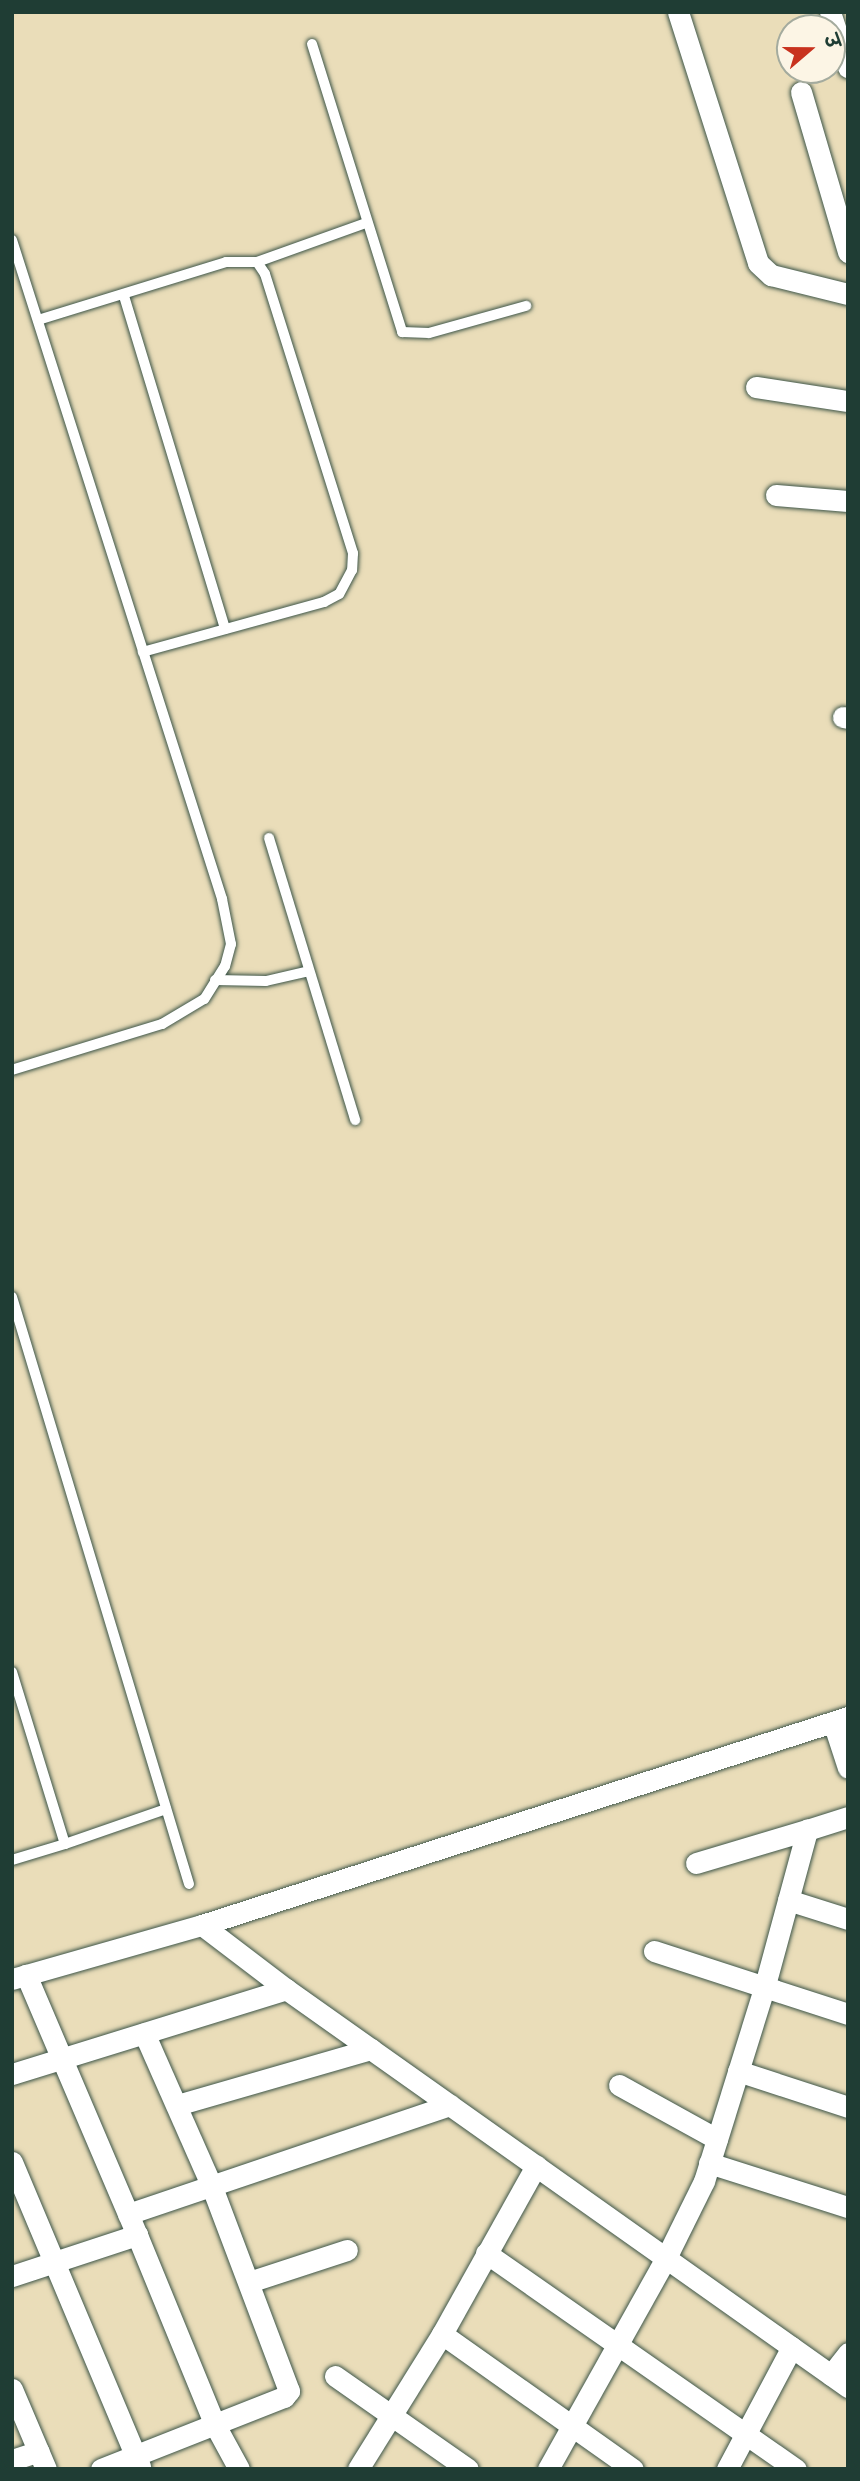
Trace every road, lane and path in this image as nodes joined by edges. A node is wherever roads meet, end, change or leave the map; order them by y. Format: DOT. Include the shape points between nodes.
graph roads {
  1 [pos="678,12"];
  2 [pos="830,12"];
  3 [pos="312,44"];
  4 [pos="848,68"];
  5 [pos="801,92"];
  6 [pos="366,223"];
  7 [pos="12,240"];
  8 [pos="848,252"];
  9 [pos="257,262"];
  10 [pos="848,294"];
  11 [pos="124,296"];
  12 [pos="526,306"];
  13 [pos="38,320"];
  14 [pos="757,387"];
  15 [pos="848,401"];
  16 [pos="776,495"];
  17 [pos="848,501"];
  18 [pos="225,629"];
  19 [pos="143,652"];
  20 [pos="269,838"];
  21 [pos="309,971"];
  22 [pos="215,980"];
  23 [pos="12,1070"];
  24 [pos="355,1121"];
  25 [pos="12,1297"];
  26 [pos="12,1672"];
  27 [pos="840,1719"];
  28 [pos="848,1768"];
  29 [pos="166,1809"];
  30 [pos="848,1817"];
  31 [pos="807,1830"];
  32 [pos="65,1844"];
  33 [pos="12,1860"];
  34 [pos="696,1863"];
  35 [pos="189,1884"];
  36 [pos="788,1900"];
  37 [pos="848,1919"];
  38 [pos="202,1925"];
  39 [pos="654,1951"];
  40 [pos="19,1977"];
  41 [pos="765,1985"];
  42 [pos="286,1989"];
  43 [pos="848,2014"];
  44 [pos="144,2033"];
  45 [pos="371,2049"];
  46 [pos="61,2059"];
  47 [pos="738,2071"];
  48 [pos="12,2074"];
  49 [pos="619,2085"];
  50 [pos="177,2105"];
  51 [pos="450,2105"];
  52 [pos="848,2108"];
  53 [pos="717,2139"];
  54 [pos="12,2162"];
  55 [pos="709,2163"];
  56 [pos="536,2166"];
  57 [pos="212,2187"];
  58 [pos="848,2207"];
  59 [pos="128,2214"];
  60 [pos="137,2235"];
  61 [pos="347,2250"];
  62 [pos="486,2253"];
  63 [pos="666,2258"];
  64 [pos="53,2263"];
  65 [pos="12,2276"];
  66 [pos="249,2282"];
  67 [pos="442,2334"];
  68 [pos="618,2343"];
  69 [pos="792,2347"];
  70 [pos="848,2353"];
  71 [pos="335,2376"];
  72 [pos="840,2381"];
  73 [pos="12,2389"];
  74 [pos="393,2414"];
  75 [pos="215,2425"];
  76 [pos="572,2426"];
  77 [pos="747,2434"];
  78 [pos="12,2460"];
  79 [pos="43,2460"];
  80 [pos="138,2462"];
  81 [pos="101,2469"];
  82 [pos="239,2469"];
  83 [pos="358,2469"];
  84 [pos="468,2469"];
  85 [pos="548,2469"];
  86 [pos="633,2469"];
  87 [pos="727,2469"];
  88 [pos="796,2469"];
  1 -- 10 [label="street" via="758,264 771,275"];
  2 -- 4 [label="street"];
  3 -- 6 [label="lane"];
  5 -- 8 [label="street"];
  6 -- 9 [label="lane"];
  6 -- 12 [label="lane" via="402,332 429,334"];
  7 -- 13 [label="lane"];
  9 -- 11 [label="lane" via="226,262"];
  9 -- 18 [label="lane" via="265,274 354,553 352,570 340,594"];
  11 -- 13 [label="lane"];
  11 -- 18 [label="lane"];
  13 -- 19 [label="lane"];
  14 -- 15 [label="street"];
  16 -- 17 [label="street"];
  18 -- 19 [label="lane"];
  19 -- 22 [label="lane" via="222,899 231,944"];
  20 -- 21 [label="lane"];
  21 -- 22 [label="lane" via="266,981"];
  21 -- 24 [label="lane"];
  22 -- 23 [label="lane" via="204,999 162,1024"];
  25 -- 29 [label="lane"];
  26 -- 32 [label="lane"];
  27 -- 28 [label="street"];
  27 -- 38 [label="street"];
  29 -- 32 [label="lane"];
  29 -- 35 [label="lane"];
  30 -- 31 [label="street"];
  31 -- 34 [label="street"];
  31 -- 36 [label="street"];
  32 -- 33 [label="lane"];
  36 -- 37 [label="street"];
  36 -- 41 [label="street"];
  38 -- 40 [label="street"];
  38 -- 42 [label="street"];
  39 -- 41 [label="street"];
  40 -- 46 [label="street"];
  41 -- 43 [label="street"];
  41 -- 47 [label="street"];
  42 -- 44 [label="street"];
  42 -- 45 [label="street"];
  44 -- 46 [label="street"];
  44 -- 50 [label="street"];
  45 -- 50 [label="street"];
  45 -- 51 [label="street"];
  46 -- 48 [label="street"];
  46 -- 59 [label="street"];
  47 -- 52 [label="street"];
  47 -- 53 [label="street"];
  49 -- 53 [label="street"];
  50 -- 57 [label="street"];
  51 -- 56 [label="street"];
  51 -- 57 [label="street"];
  53 -- 55 [label="street"];
  54 -- 64 [label="street"];
  55 -- 58 [label="street"];
  55 -- 63 [label="street"];
  56 -- 62 [label="street"];
  56 -- 63 [label="street"];
  57 -- 59 [label="street"];
  57 -- 66 [label="street"];
  59 -- 60 [label="street"];
  60 -- 64 [label="street"];
  60 -- 75 [label="street"];
  61 -- 66 [label="street"];
  62 -- 67 [label="street"];
  62 -- 68 [label="street"];
  63 -- 68 [label="street"];
  63 -- 69 [label="street"];
  64 -- 65 [label="street"];
  64 -- 80 [label="street"];
  66 -- 75 [label="street" via="289,2391"];
  67 -- 74 [label="street"];
  67 -- 76 [label="street"];
  68 -- 76 [label="street"];
  68 -- 77 [label="street"];
  69 -- 72 [label="street"];
  69 -- 77 [label="street"];
  70 -- 72 [label="street"];
  71 -- 74 [label="street"];
  73 -- 79 [label="street"];
  74 -- 83 [label="street"];
  74 -- 84 [label="street"];
  75 -- 80 [label="street"];
  75 -- 82 [label="street"];
  76 -- 85 [label="street"];
  76 -- 86 [label="street"];
  77 -- 87 [label="street"];
  77 -- 88 [label="street"];
  78 -- 79 [label="street"];
  80 -- 81 [label="street"];
}
